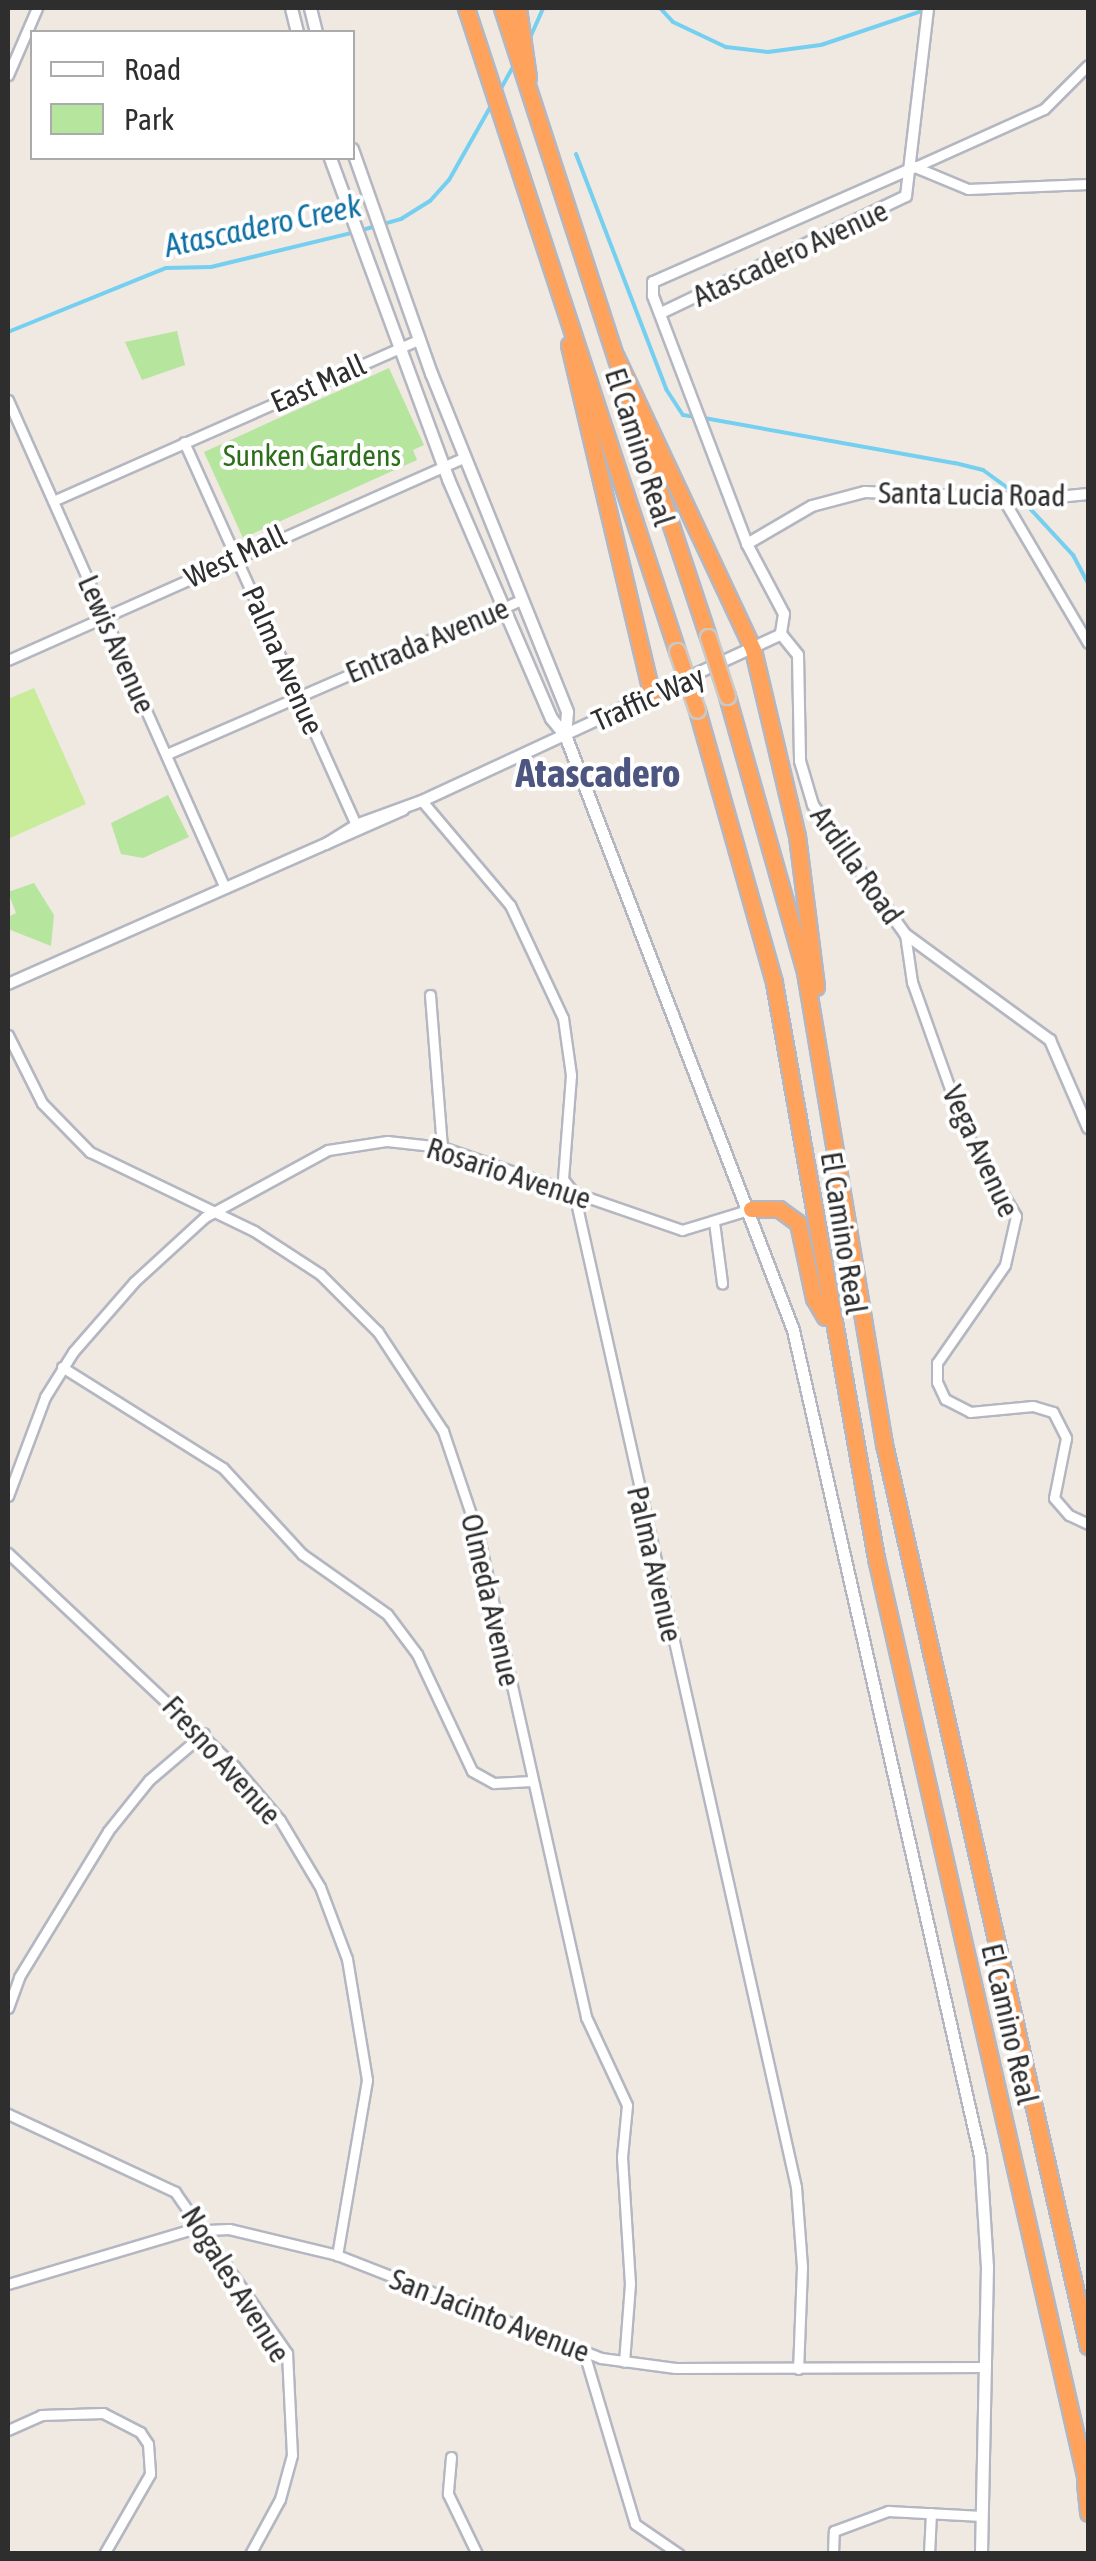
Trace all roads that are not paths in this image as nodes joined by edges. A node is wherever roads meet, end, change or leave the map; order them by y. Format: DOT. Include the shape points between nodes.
graph roads {
  1 [pos="38,8"];
  2 [pos="466,8"];
  3 [pos="502,8"];
  4 [pos="518,8"];
  5 [pos="928,11"];
  6 [pos="522,57"];
  7 [pos="1088,64"];
  8 [pos="8,75"];
  9 [pos="355,158"];
  10 [pos="331,160"];
  11 [pos="914,167"];
  12 [pos="1088,184"];
  13 [pos="552,268"];
  14 [pos="664,312"];
  15 [pos="420,339"];
  16 [pos="398,348"];
  17 [pos="616,357"];
  18 [pos="8,400"];
  19 [pos="184,442"];
  20 [pos="465,457"];
  21 [pos="442,466"];
  22 [pos="1088,494"];
  23 [pos="1002,497"];
  24 [pos="53,501"];
  25 [pos="747,544"];
  26 [pos="236,556"];
  27 [pos="522,600"];
  28 [pos="505,607"];
  29 [pos="105,616"];
  30 [pos="781,634"];
  31 [pos="1088,642"];
  32 [pos="753,650"];
  33 [pos="8,660"];
  34 [pos="299,695"];
  35 [pos="652,696"];
  36 [pos="565,735"];
  37 [pos="167,754"];
  38 [pos="422,801"];
  39 [pos="404,809"];
  40 [pos="356,824"];
  41 [pos="326,844"];
  42 [pos="226,888"];
  43 [pos="905,934"];
  44 [pos="8,984"];
  45 [pos="430,995"];
  46 [pos="8,1034"];
  47 [pos="820,1046"];
  48 [pos="1088,1128"];
  49 [pos="442,1147"];
  50 [pos="574,1194"];
  51 [pos="751,1209"];
  52 [pos="215,1211"];
  53 [pos="714,1222"];
  54 [pos="722,1284"];
  55 [pos="832,1328"];
  56 [pos="62,1367"];
  57 [pos="8,1496"];
  58 [pos="1088,1524"];
  59 [pos="8,1553"];
  60 [pos="204,1734"];
  61 [pos="532,1782"];
  62 [pos="8,2008"];
  63 [pos="8,2114"];
  64 [pos="200,2229"];
  65 [pos="337,2255"];
  66 [pos="8,2284"];
  67 [pos="1088,2346"];
  68 [pos="584,2352"];
  69 [pos="624,2362"];
  70 [pos="986,2367"];
  71 [pos="798,2369"];
  72 [pos="8,2430"];
  73 [pos="451,2458"];
  74 [pos="1084,2470"];
  75 [pos="1088,2489"];
  76 [pos="1088,2513"];
  77 [pos="930,2514"];
  78 [pos="982,2516"];
  79 [pos="104,2554"];
  80 [pos="250,2554"];
  81 [pos="476,2554"];
  82 [pos="679,2554"];
  83 [pos="833,2554"];
  84 [pos="929,2554"];
  85 [pos="981,2554"];
  1 -- 8 [label="street"];
  2 -- 13 [label="highway, El Camino Real"];
  3 -- 6 [label="highway, El Camino Real"];
  4 -- 6 [label="highway"];
  5 -- 11 [label="street, Atascadero Avenue"];
  6 -- 17 [label="highway, El Camino Real"];
  7 -- 11 [label="street" via="1044,109"];
  9 -- 15 [label="main road, El Camino Real"];
  10 -- 16 [label="main road, El Camino Real"];
  11 -- 12 [label="street" via="968,189"];
  11 -- 14 [label="street, Atascadero Avenue" via="906,196 890,209"];
  11 -- 14 [label="street, Atascadero Avenue" via="653,282"];
  13 -- 35 [label="highway"];
  13 -- 55 [label="highway, El Camino Real, bridge" via="696,710 774,983"];
  14 -- 25 [label="street, Ardilla Road"];
  15 -- 16 [label="street, East Mall"];
  15 -- 20 [label="main road, El Camino Real"];
  16 -- 19 [label="street, East Mall"];
  16 -- 21 [label="main road, El Camino Real"];
  17 -- 32 [label="highway"];
  17 -- 47 [label="highway, El Camino Real, bridge" via="774,847"];
  18 -- 24 [label="street, Lewis Avenue"];
  19 -- 24 [label="street, East Mall"];
  19 -- 26 [label="street, Palma Avenue"];
  20 -- 21 [label="street, West Mall"];
  20 -- 27 [label="main road, El Camino Real"];
  21 -- 26 [label="street, West Mall"];
  21 -- 28 [label="main road, El Camino Real"];
  22 -- 23 [label="street, Santa Lucia Road"];
  23 -- 25 [label="street, Santa Lucia Road" via="908,490 848,495 797,514"];
  23 -- 31 [label="street"];
  24 -- 29 [label="street, Lewis Avenue"];
  25 -- 30 [label="street, Ardilla Road" via="784,614"];
  26 -- 29 [label="street, West Mall"];
  26 -- 34 [label="street, Palma Avenue"];
  27 -- 28 [label="street, Entrada Avenue"];
  27 -- 36 [label="main road, El Camino Real" via="567,712"];
  28 -- 34 [label="street, Entrada Avenue"];
  28 -- 36 [label="main road, El Camino Real" via="555,727"];
  29 -- 33 [label="street, West Mall"];
  29 -- 37 [label="street, Lewis Avenue"];
  30 -- 32 [label="street, Traffic Way"];
  30 -- 43 [label="street, Ardilla Road" via="798,655 800,760 812,806"];
  32 -- 35 [label="street, Traffic Way"];
  32 -- 47 [label="highway" via="812,924"];
  34 -- 37 [label="street, Entrada Avenue"];
  34 -- 40 [label="street, Palma Avenue"];
  35 -- 36 [label="street, Traffic Way"];
  36 -- 38 [label="street, Traffic Way"];
  36 -- 51 [label="main road, El Camino Real"];
  37 -- 42 [label="street, Lewis Avenue"];
  38 -- 39 [label="street, Traffic Way"];
  38 -- 50 [label="street, Palma Avenue" via="432,822 510,906 563,1018 572,1074 563,1179"];
  39 -- 40 [label="street, Traffic Way"];
  39 -- 41 [label="street, Traffic Way"];
  40 -- 41 [label="street, Traffic Way"];
  41 -- 42 [label="street, Traffic Way"];
  42 -- 44 [label="street, Traffic Way"];
  43 -- 48 [label="street, Ardilla Road" via="1039,1028 1058,1053"];
  43 -- 58 [label="street, Vega Avenue" via="912,982 965,1131 1016,1216 1005,1265 937,1363 937,1382 945,1399 970,1412 1033,1406 1053,1412 1066,1438 1054,1498"];
  45 -- 49 [label="street"];
  46 -- 52 [label="street, Olmeda Avenue" via="42,1103 76,1141 124,1171"];
  47 -- 67 [label="highway, El Camino Real" via="884,1444"];
  49 -- 50 [label="street, Rosario Avenue"];
  49 -- 52 [label="street, Rosario Avenue" via="387,1142 328,1150"];
  50 -- 53 [label="street, Rosario Avenue" via="674,1229"];
  50 -- 71 [label="street, Palma Avenue" via="784,2120 801,2228"];
  51 -- 53 [label="street, Rosario Avenue"];
  51 -- 55 [label="highway" via="779,1209 798,1223 814,1298"];
  51 -- 70 [label="main road, El Camino Real" via="792,1330 980,2156"];
  52 -- 56 [label="street, Rosario Avenue" via="134,1282"];
  52 -- 61 [label="street, Olmeda Avenue" via="286,1250 350,1302 400,1361 443,1431 479,1538"];
  53 -- 54 [label="street"];
  55 -- 74 [label="highway, El Camino Real" via="876,1558"];
  56 -- 57 [label="street, Rosario Avenue"];
  56 -- 61 [label="street" via="222,1468 302,1554 387,1614 417,1654 472,1771 494,1782"];
  59 -- 60 [label="street, Fresno Avenue"];
  60 -- 62 [label="street" via="149,1780 108,1832 19,1978"];
  60 -- 65 [label="street, Fresno Avenue" via="254,1787 301,1854 346,1960 366,2080"];
  61 -- 69 [label="street, Olmeda Avenue" via="586,2017 626,2105 622,2157 630,2284"];
  63 -- 64 [label="street, Nogales Avenue" via="165,2186 192,2209"];
  64 -- 65 [label="street, San Jacinto Avenue" via="251,2232"];
  64 -- 66 [label="street, San Jacinto Avenue"];
  64 -- 80 [label="street, Nogales Avenue" via="292,2366 292,2455 280,2499"];
  65 -- 68 [label="street, San Jacinto Avenue"];
  68 -- 69 [label="street, San Jacinto Avenue"];
  68 -- 82 [label="street" via="634,2524"];
  69 -- 71 [label="street, San Jacinto Avenue"];
  70 -- 71 [label="street, San Jacinto Avenue"];
  70 -- 78 [label="main road, El Camino Real"];
  72 -- 79 [label="street" via="41,2415 103,2412 125,2420 148,2444 150,2474"];
  73 -- 81 [label="street" via="448,2494"];
  74 -- 75 [label="highway, El Camino Real"];
  74 -- 76 [label="highway"];
  77 -- 78 [label="street"];
  77 -- 83 [label="street" via="888,2512 841,2526 834,2532"];
  77 -- 84 [label="street"];
  78 -- 85 [label="main road, El Camino Real"];
}
